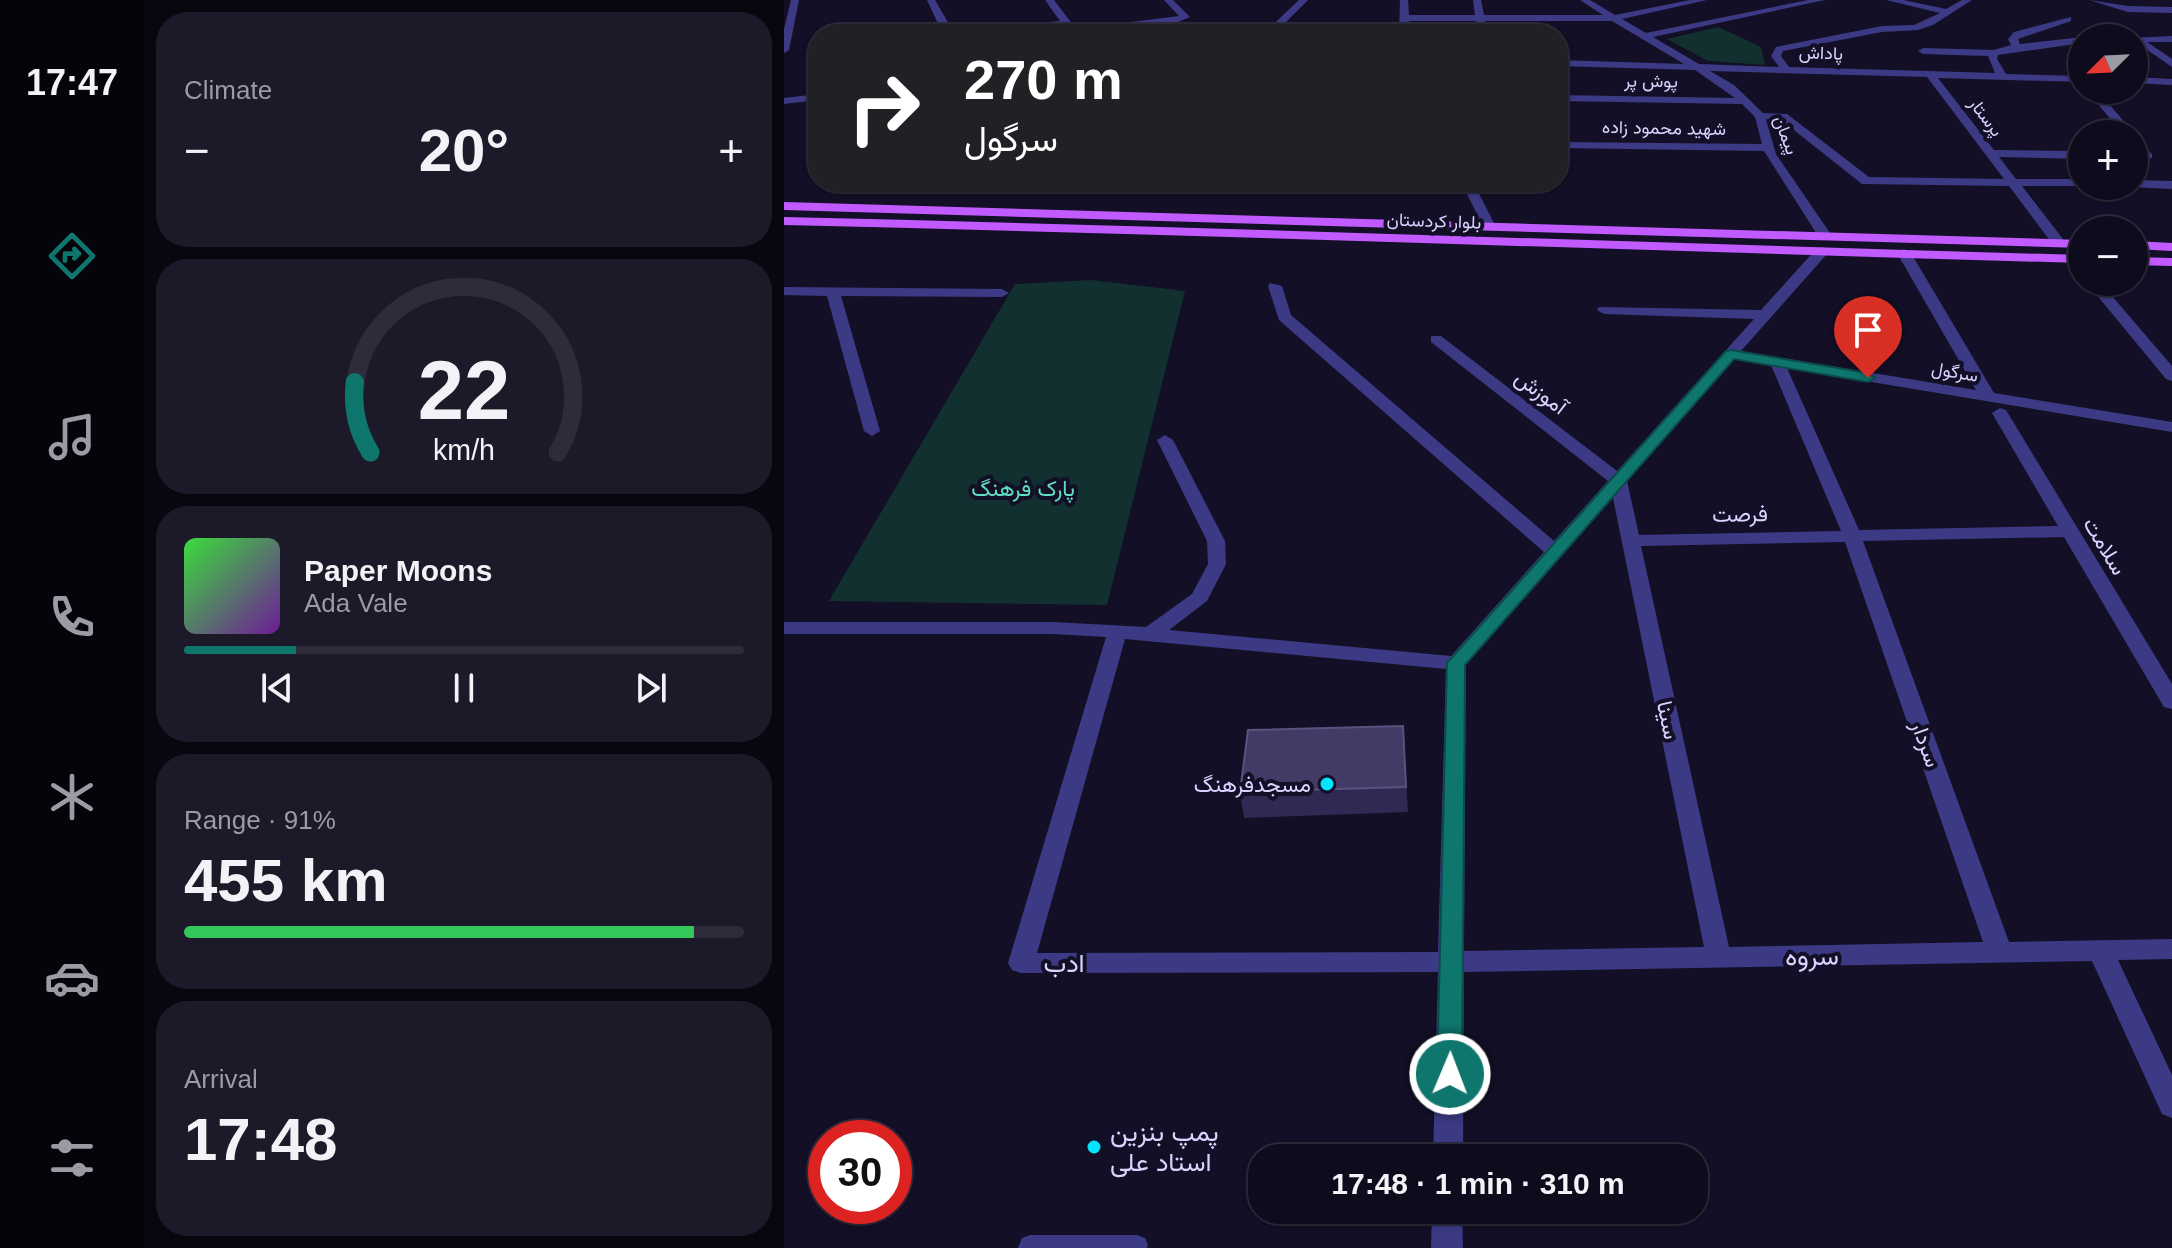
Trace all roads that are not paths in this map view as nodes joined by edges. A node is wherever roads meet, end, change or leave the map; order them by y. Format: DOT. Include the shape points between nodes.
graph roads {
  1 [pos="931,0"];
  2 [pos="1049,0"];
  3 [pos="1168,0"];
  4 [pos="1304,0"];
  5 [pos="1404,0"];
  6 [pos="1477,0"];
  7 [pos="1584,0"];
  8 [pos="1703,0"];
  9 [pos="1821,0"];
  10 [pos="1890,0"];
  11 [pos="1968,0"];
  12 [pos="2093,0"];
  13 [pos="791,5"];
  14 [pos="2172,10"];
  15 [pos="1947,12"];
  16 [pos="1404,18"];
  17 [pos="1479,18"];
  18 [pos="1613,18"];
  19 [pos="2068,19"];
  20 [pos="944,24"];
  21 [pos="1068,24"];
  22 [pos="1146,24"];
  23 [pos="1279,24"];
  24 [pos="1404,24"];
  25 [pos="1480,24"];
  26 [pos="1644,36"];
  27 [pos="2148,39"];
  28 [pos="2172,39"];
  29 [pos="2068,42"];
  30 [pos="2017,47"];
  31 [pos="2148,48"];
  32 [pos="784,50"];
  33 [pos="1923,51"];
  34 [pos="1994,53"];
  35 [pos="1568,63"];
  36 [pos="2172,64"];
  37 [pos="1694,67"];
  38 [pos="1786,70"];
  39 [pos="1930,74"];
  40 [pos="2002,76"];
  41 [pos="2068,78"];
  42 [pos="2148,81"];
  43 [pos="2172,82"];
  44 [pos="808,98"];
  45 [pos="1568,98"];
  46 [pos="784,101"];
  47 [pos="1744,101"];
  48 [pos="2103,104"];
  49 [pos="1760,116"];
  50 [pos="2117,120"];
  51 [pos="1568,145"];
  52 [pos="1768,148"];
  53 [pos="1991,153"];
  54 [pos="2068,155"];
  55 [pos="2013,182"];
  56 [pos="2068,183"];
  57 [pos="2148,184"];
  58 [pos="2172,185"];
  59 [pos="1472,192"];
  60 [pos="784,193"];
  61 [pos="784,206"];
  62 [pos="869,207"];
  63 [pos="784,221"];
  64 [pos="1490,227"];
  65 [pos="2059,243"];
  66 [pos="2068,243"];
  67 [pos="1824,244"];
  68 [pos="2148,246"];
  69 [pos="2172,247"];
  70 [pos="1904,253"];
  71 [pos="2068,261"];
  72 [pos="2148,261"];
  73 [pos="2172,262"];
  74 [pos="1275,286"];
  75 [pos="784,291"];
  76 [pos="833,292"];
  77 [pos="1002,293"];
  78 [pos="2105,296"];
  79 [pos="1604,310"];
  80 [pos="1766,315"];
  81 [pos="1436,339"];
  82 [pos="1731,354"];
  83 [pos="1777,362"];
  84 [pos="2170,370"];
  85 [pos="1995,406"];
  86 [pos="2172,427"];
  87 [pos="872,431"];
  88 [pos="1165,440"];
  89 [pos="1618,481"];
  90 [pos="2067,531"];
  91 [pos="1852,535"];
  92 [pos="1630,541"];
  93 [pos="1555,552"];
  94 [pos="784,628"];
  95 [pos="1117,633"];
  96 [pos="1150,634"];
  97 [pos="1456,663"];
  98 [pos="2172,702"];
  99 [pos="2172,949"];
  100 [pos="2101,951"];
  101 [pos="2000,953"];
  102 [pos="1719,958"];
  103 [pos="1451,962"];
  104 [pos="2172,1105"];
  105 [pos="1448,1144"];
  106 [pos="1447,1224"];
  107 [pos="1029,1248"];
  108 [pos="1136,1248"];
  109 [pos="1447,1248"];
  1 -- 20 [label="street"];
  2 -- 21 [label="street"];
  3 -- 22 [label="street" via="1185,17"];
  4 -- 23 [label="street"];
  5 -- 16 [label="street"];
  6 -- 17 [label="street"];
  7 -- 18 [label="street, پیمان"];
  8 -- 18 [label="street"];
  9 -- 26 [label="street"];
  10 -- 15 [label="street"];
  11 -- 15 [label="street"];
  12 -- 14 [label="street" via="2128,9"];
  13 -- 32 [label="street"];
  15 -- 38 [label="street" via="1915,28 1882,29 1779,49 1776,56"];
  16 -- 17 [label="street"];
  16 -- 24 [label="street"];
  17 -- 18 [label="street"];
  17 -- 25 [label="street"];
  18 -- 26 [label="street, پیمان"];
  19 -- 30 [label="street" via="2017,34"];
  26 -- 37 [label="street, پیمان"];
  27 -- 28 [label="street"];
  29 -- 30 [label="street"];
  30 -- 34 [label="street"];
  31 -- 36 [label="street"];
  33 -- 34 [label="street"];
  34 -- 40 [label="street"];
  35 -- 37 [label="street, پاداش"];
  37 -- 38 [label="street, پاداش"];
  37 -- 47 [label="street, پیمان"];
  38 -- 39 [label="street, پاداش"];
  39 -- 40 [label="street, پاداش"];
  39 -- 53 [label="street, پرستار"];
  40 -- 41 [label="street, پاداش"];
  42 -- 43 [label="street"];
  44 -- 46 [label="street"];
  45 -- 47 [label="street, پوش پر"];
  47 -- 49 [label="street, پیمان"];
  48 -- 50 [label="street"];
  49 -- 52 [label="street, پیمان"];
  49 -- 55 [label="street" via="1783,116 1866,181"];
  51 -- 52 [label="street, شهید محمود زاده"];
  52 -- 67 [label="street, پیمان"];
  53 -- 54 [label="street"];
  53 -- 55 [label="street, پرستار"];
  55 -- 56 [label="street"];
  55 -- 65 [label="street, پرستار"];
  57 -- 58 [label="street"];
  59 -- 64 [label="street"];
  60 -- 62 [label="main road"];
  61 -- 62 [label="main road, بلوار کردستان"];
  62 -- 64 [label="main road, بلوار کردستان"];
  63 -- 67 [label="main road, بلوار کردستان"];
  64 -- 67 [label="main road, بلوار کردستان"];
  65 -- 66 [label="main road, بلوار کردستان"];
  65 -- 67 [label="main road, بلوار کردستان"];
  67 -- 70 [label="main road, بلوار کردستان"];
  67 -- 80 [label="street"];
  68 -- 69 [label="main road"];
  70 -- 71 [label="main road, بلوار کردستان"];
  70 -- 85 [label="street, سلامت"];
  72 -- 73 [label="main road"];
  74 -- 93 [label="street" via="1284,317"];
  75 -- 76 [label="street"];
  76 -- 77 [label="street"];
  76 -- 87 [label="street"];
  78 -- 84 [label="street"];
  79 -- 80 [label="street"];
  80 -- 82 [label="street"];
  81 -- 89 [label="street, آموزش"];
  82 -- 83 [label="street, سرگول"];
  82 -- 89 [label="street"];
  83 -- 85 [label="street, سرگول"];
  83 -- 91 [label="street, سردار"];
  85 -- 86 [label="street, سرگول"];
  85 -- 90 [label="street, سلامت"];
  88 -- 96 [label="street" via="1216,541 1217,564 1200,597"];
  89 -- 92 [label="street, سینا"];
  89 -- 93 [label="street"];
  90 -- 91 [label="street, فرصت"];
  90 -- 98 [label="street, سلامت"];
  91 -- 92 [label="street, فرصت"];
  91 -- 101 [label="street, سردار"];
  92 -- 102 [label="street, سینا"];
  93 -- 97 [label="street"];
  94 -- 95 [label="street" via="1053,628"];
  95 -- 96 [label="street"];
  95 -- 103 [label="street, ادب" via="1021,963"];
  96 -- 97 [label="street"];
  97 -- 103 [label="street"];
  99 -- 100 [label="street, سروه"];
  100 -- 101 [label="street, سروه"];
  100 -- 104 [label="street"];
  101 -- 102 [label="street, سروه"];
  102 -- 103 [label="street, سروه"];
  103 -- 105 [label="street"];
  106 -- 109 [label="street"];
  107 -- 108 [label="lane"];
}
